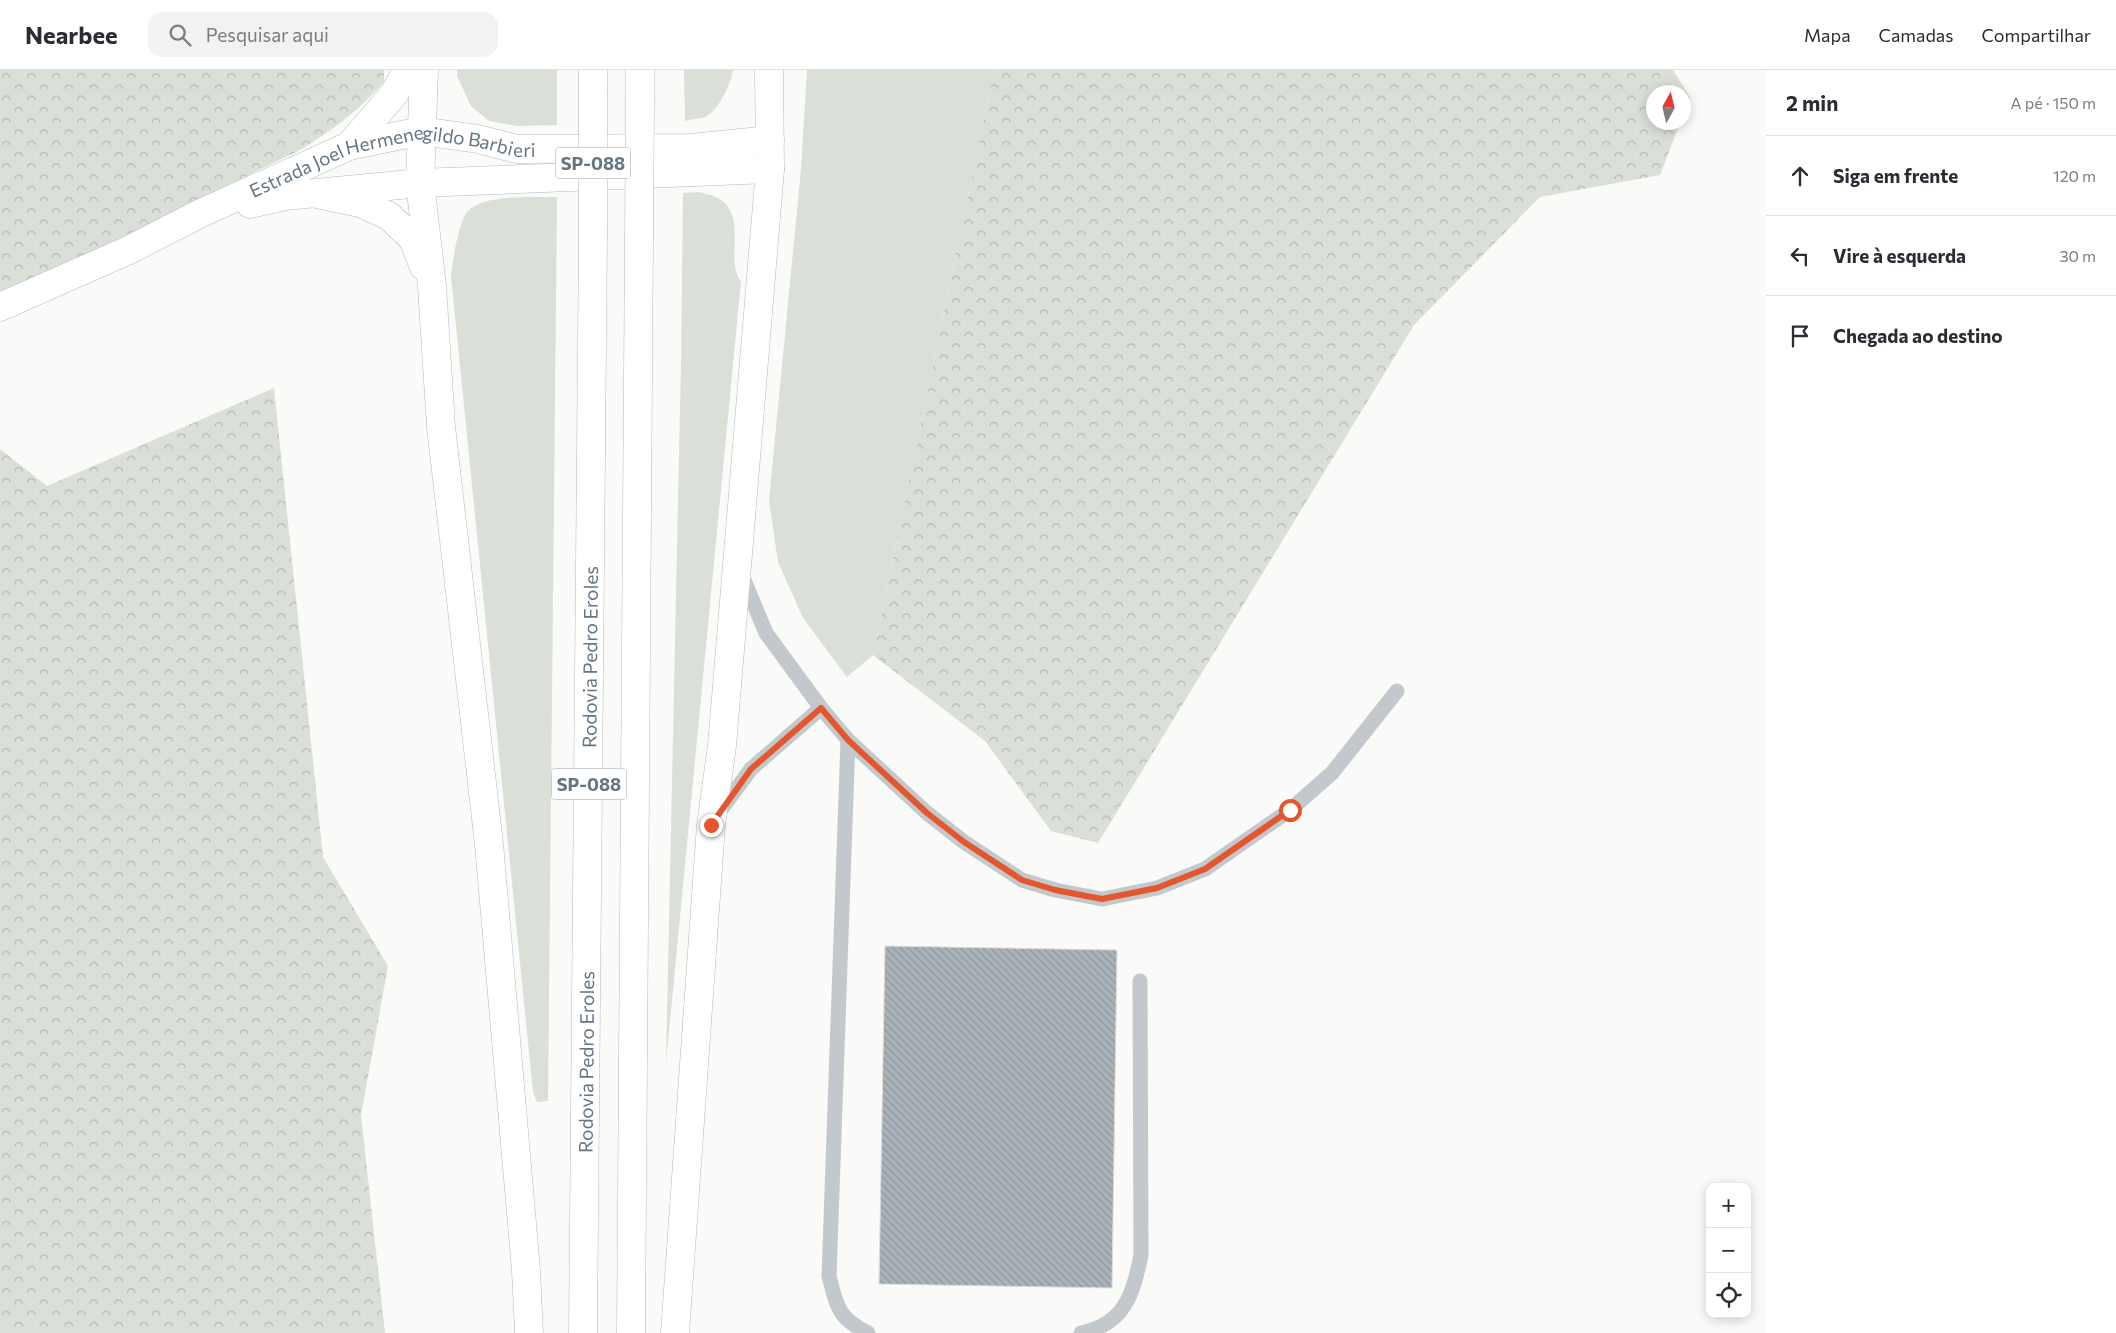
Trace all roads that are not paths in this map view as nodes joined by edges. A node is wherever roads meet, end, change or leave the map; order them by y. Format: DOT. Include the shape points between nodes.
graph roads {
  1 [pos="407,70"];
  2 [pos="424,70"];
  3 [pos="640,70"];
  4 [pos="769,70"];
  5 [pos="593,81"];
  6 [pos="421,131"];
  7 [pos="770,140"];
  8 [pos="349,146"];
  9 [pos="770,169"];
  10 [pos="420,183"];
  11 [pos="317,194"];
  12 [pos="199,214"];
  13 [pos="432,286"];
  14 [pos="0,307"];
  15 [pos="736,560"];
  16 [pos="1397,690"];
  17 [pos="821,708"];
  18 [pos="848,740"];
  19 [pos="711,825"];
  20 [pos="1140,981"];
  21 [pos="529,1333"];
  22 [pos="583,1333"];
  23 [pos="632,1333"];
  24 [pos="674,1333"];
  25 [pos="868,1333"];
  26 [pos="1081,1333"];
  1 -- 8 [label="main road" via="394,94"];
  2 -- 6 [label="main road"];
  3 -- 23 [label="main road, SP-088, bridge"];
  4 -- 7 [label="main road"];
  5 -- 22 [label="main road, Rodovia Pedro Eroles / SP-088, bridge"];
  6 -- 7 [label="main road, Estrada Joel Hermenegildo Barbieri" via="478,139 517,149 691,148"];
  6 -- 8 [label="main road, Estrada Joel Hermenegildo Barbieri"];
  6 -- 10 [label="main road"];
  7 -- 9 [label="main road"];
  8 -- 12 [label="main road, Estrada Joel Hermenegildo Barbieri"];
  9 -- 10 [label="main road, Estrada Joel Hermenegildo Barbieri"];
  9 -- 15 [label="main road"];
  10 -- 11 [label="main road, Estrada Joel Hermenegildo Barbieri"];
  10 -- 13 [label="main road"];
  11 -- 12 [label="main road, Estrada Joel Hermenegildo Barbieri" via="285,196"];
  11 -- 13 [label="main road" via="360,203 389,216 413,239"];
  12 -- 14 [label="main road, Estrada Joel Hermenegildo Barbieri" via="129,250"];
  13 -- 21 [label="main road" via="441,427 489,844"];
  15 -- 17 [label="lane" via="766,633"];
  15 -- 19 [label="main road" via="722,746"];
  16 -- 18 [label="lane" via="1332,773 1290,810 1205,869 1157,888 1102,899 1022,880 927,813"];
  17 -- 18 [label="lane"];
  17 -- 19 [label="lane" via="751,769"];
  18 -- 25 [label="lane" via="829,1276 837,1308 851,1325"];
  19 -- 24 [label="main road"];
  20 -- 26 [label="lane" via="1141,1255 1134,1289 1121,1312 1098,1330"];
}
